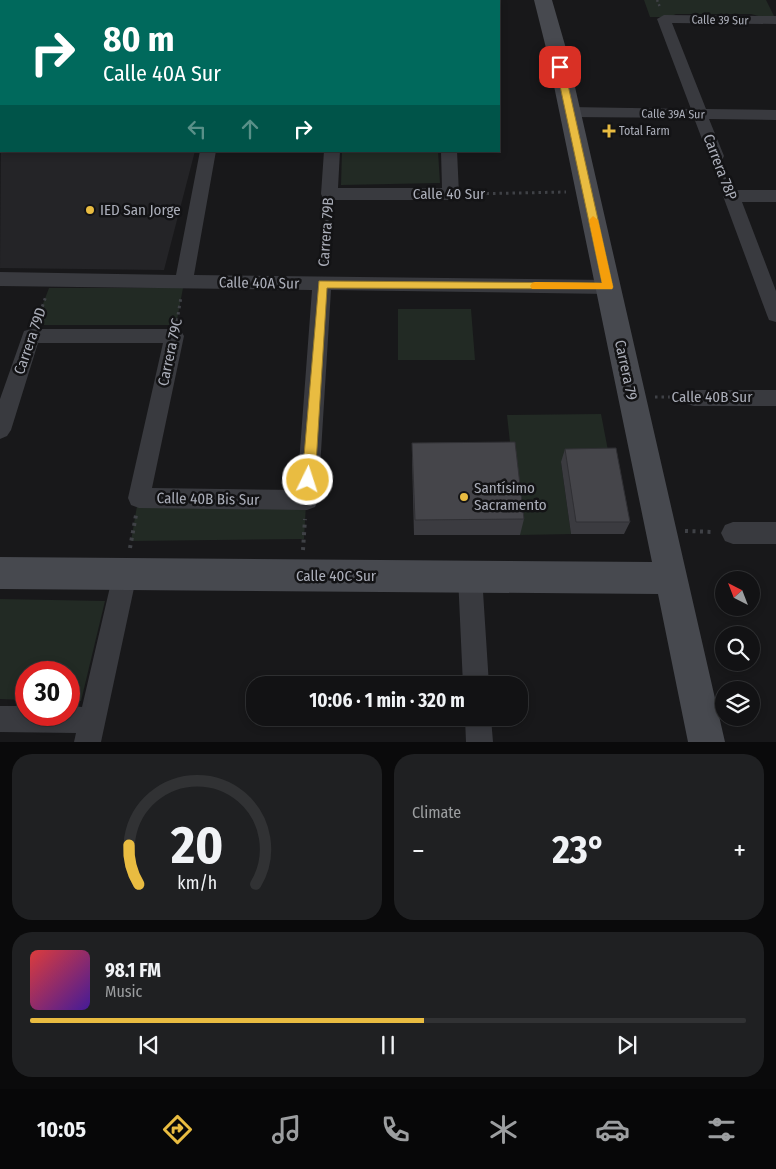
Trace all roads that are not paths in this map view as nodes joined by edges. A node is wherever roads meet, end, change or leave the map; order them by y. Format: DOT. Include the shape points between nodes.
graph roads {
  1 [pos="543,0"];
  2 [pos="664,19"];
  3 [pos="776,20"];
  4 [pos="570,112"];
  5 [pos="700,114"];
  6 [pos="776,116"];
  7 [pos="208,152"];
  8 [pos="332,152"];
  9 [pos="449,152"];
  10 [pos="716,156"];
  11 [pos="329,194"];
  12 [pos="776,196"];
  13 [pos="0,279"];
  14 [pos="184,282"];
  15 [pos="322,284"];
  16 [pos="608,287"];
  17 [pos="776,315"];
  18 [pos="174,336"];
  19 [pos="694,398"];
  20 [pos="776,398"];
  21 [pos="0,430"];
  22 [pos="139,498"];
  23 [pos="307,500"];
  24 [pos="733,532"];
  25 [pos="776,533"];
  26 [pos="127,563"];
  27 [pos="0,574"];
  28 [pos="470,576"];
  29 [pos="672,578"];
  30 [pos="476,676"];
  31 [pos="0,719"];
  32 [pos="479,726"];
  33 [pos="89,731"];
  34 [pos="480,742"];
  35 [pos="707,742"];
  1 -- 4 [label="street, Carrera 79"];
  2 -- 3 [label="street, Calle 39 Sur"];
  2 -- 5 [label="street, Carrera 78P"];
  4 -- 5 [label="street, Calle 39A Sur"];
  4 -- 16 [label="street, Carrera 79"];
  5 -- 6 [label="street, Calle 39A Sur"];
  5 -- 10 [label="street, Carrera 78P"];
  7 -- 14 [label="street"];
  8 -- 11 [label="street, Carrera 79B"];
  9 -- 11 [label="street, Calle 40 Sur" via="451,194"];
  12 -- 17 [label="street, Carrera 78P" via="731,196"];
  13 -- 14 [label="street, Calle 40A Sur"];
  14 -- 15 [label="street, Calle 40A Sur"];
  15 -- 16 [label="street, Calle 40A Sur"];
  15 -- 23 [label="street, Carrera 79B"];
  16 -- 29 [label="street, Carrera 79"];
  18 -- 21 [label="street, Carrera 79D" via="31,336"];
  18 -- 22 [label="street, Carrera 79C"];
  19 -- 20 [label="street, Calle 40B Sur"];
  22 -- 23 [label="street, Calle 40B Bis Sur"];
  24 -- 25 [label="street"];
  26 -- 27 [label="street, Calle 40C Sur"];
  26 -- 28 [label="street, Calle 40C Sur"];
  26 -- 33 [label="street"];
  28 -- 29 [label="street, Calle 40C Sur"];
  28 -- 30 [label="street"];
  29 -- 35 [label="street, Carrera 79"];
  31 -- 33 [label="street"];
  32 -- 34 [label="street"];
}
